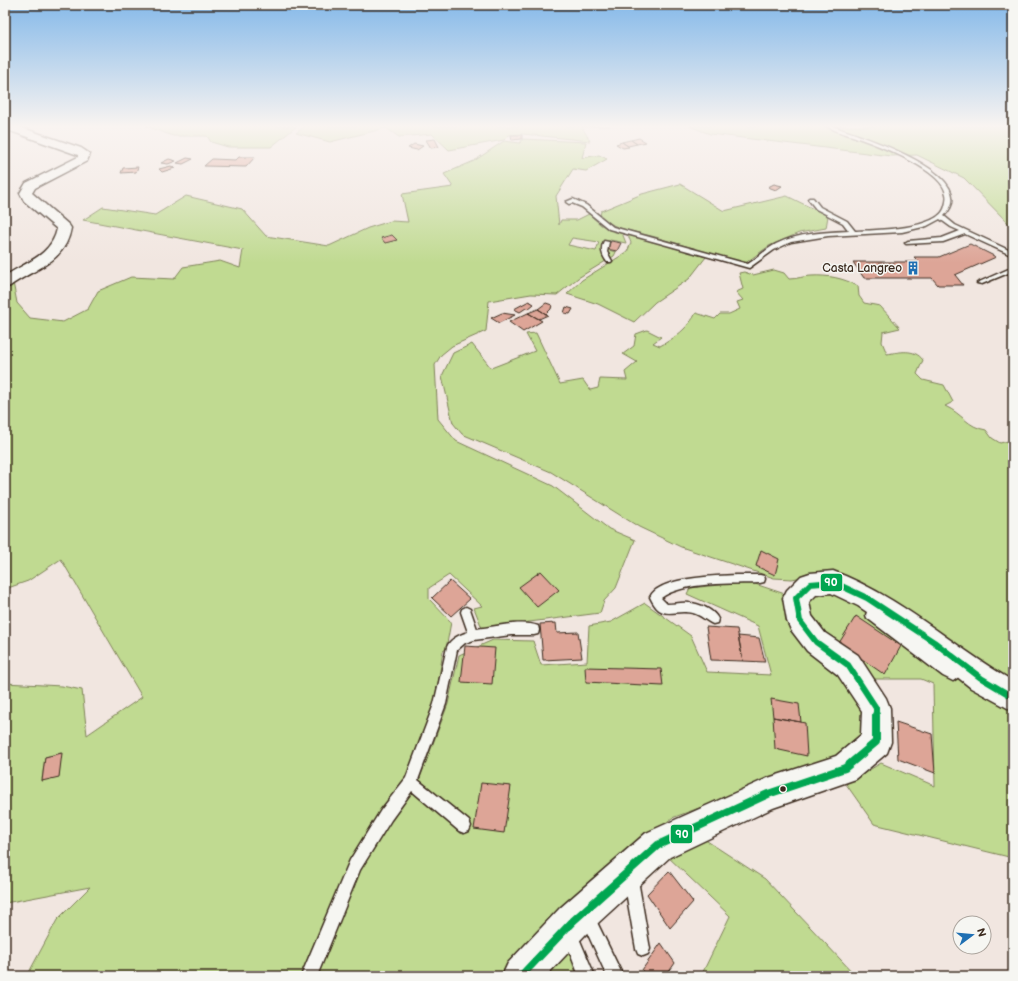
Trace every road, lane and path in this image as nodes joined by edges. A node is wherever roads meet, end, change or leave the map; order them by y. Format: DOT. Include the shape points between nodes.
graph roads {
  1 [pos="59,172"];
  2 [pos="934,172"];
  3 [pos="811,199"];
  4 [pos="569,202"];
  5 [pos="940,216"];
  6 [pos="966,231"];
  7 [pos="854,233"];
  8 [pos="606,242"];
  9 [pos="908,243"];
  10 [pos="1013,254"];
  11 [pos="609,261"];
  12 [pos="1013,269"];
  13 [pos="5,283"];
  14 [pos="980,283"];
  15 [pos="760,579"];
  16 [pos="466,612"];
  17 [pos="871,615"];
  18 [pos="713,619"];
  19 [pos="534,630"];
  20 [pos="474,635"];
  21 [pos="965,665"];
  22 [pos="1013,697"];
  23 [pos="411,782"];
  24 [pos="464,826"];
  25 [pos="628,871"];
  26 [pos="576,919"];
  27 [pos="643,949"];
  28 [pos="309,976"];
  29 [pos="521,976"];
  30 [pos="587,976"];
  31 [pos="615,976"];
  1 -- 13 [label="street" via="30,186 26,193 64,228 60,243 53,253 14,275"];
  2 -- 5 [label="lane" via="950,194 950,203"];
  3 -- 7 [label="lane" via="818,208 845,222"];
  4 -- 7 [label="lane" via="584,206 611,228 743,266 749,266 772,247 788,241 826,234"];
  5 -- 6 [label="lane" via="953,226"];
  5 -- 7 [label="lane" via="931,222 906,229"];
  6 -- 9 [label="lane" via="943,240"];
  6 -- 10 [label="lane"];
  8 -- 11 [label="lane" via="604,252"];
  12 -- 14 [label="lane"];
  15 -- 18 [label="lane" via="721,580 677,586 659,591 654,596 656,601 670,610 694,608"];
  16 -- 20 [label="lane"];
  17 -- 21 [label="lane" via="947,672 953,675"];
  19 -- 20 [label="lane"];
  20 -- 23 [label="lane" via="462,639 452,647 440,704"];
  21 -- 22 [label="street"];
  21 -- 25 [label="street" via="867,598 833,582 810,584 796,598 800,621 816,642 848,665 876,708 876,742 845,768 768,794 658,845"];
  23 -- 24 [label="lane"];
  23 -- 28 [label="lane" via="355,865"];
  25 -- 26 [label="street"];
  25 -- 27 [label="lane"];
  26 -- 29 [label="street"];
  26 -- 30 [label="lane"];
  26 -- 31 [label="lane"];
}
